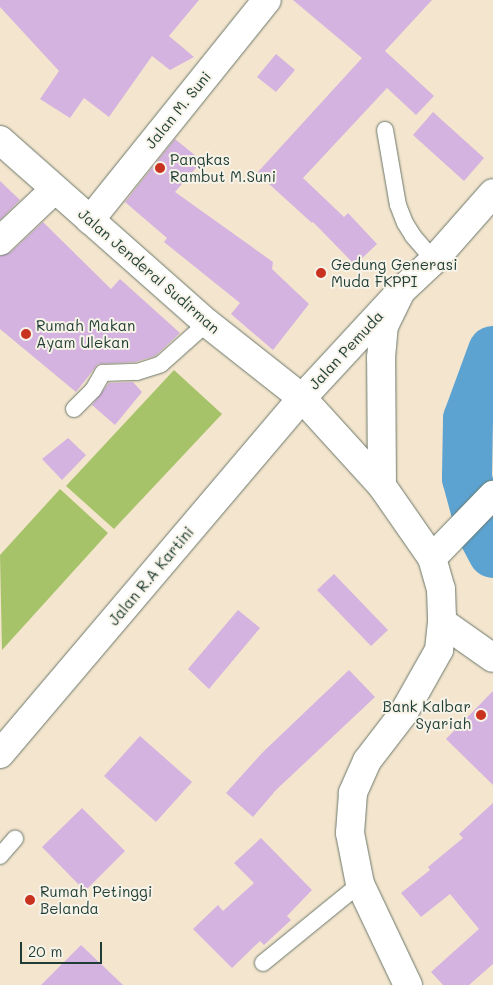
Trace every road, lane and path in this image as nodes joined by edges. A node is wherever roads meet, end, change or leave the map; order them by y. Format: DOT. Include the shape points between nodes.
graph roads {
  1 [pos="267,0"];
  2 [pos="385,130"];
  3 [pos="0,140"];
  4 [pos="54,190"];
  5 [pos="493,193"];
  6 [pos="90,220"];
  7 [pos="0,241"];
  8 [pos="434,260"];
  9 [pos="401,291"];
  10 [pos="207,323"];
  11 [pos="302,398"];
  12 [pos="74,409"];
  13 [pos="382,486"];
  14 [pos="493,495"];
  15 [pos="432,558"];
  16 [pos="442,622"];
  17 [pos="493,658"];
  18 [pos="0,754"];
  19 [pos="16,840"];
  20 [pos="0,856"];
  21 [pos="360,884"];
  22 [pos="264,963"];
  23 [pos="408,985"];
  1 -- 6 [label="main road, Jalan M. Suni"];
  2 -- 8 [label="lane" via="398,205 413,236"];
  3 -- 4 [label="main road, Jalan Jenderal Sudirman"];
  4 -- 6 [label="main road, Jalan Jenderal Sudirman"];
  4 -- 7 [label="main road"];
  5 -- 8 [label="main road, Jalan Pemuda"];
  6 -- 10 [label="main road, Jalan Jenderal Sudirman"];
  8 -- 9 [label="main road, Jalan Pemuda"];
  9 -- 11 [label="main road, Jalan Pemuda"];
  9 -- 13 [label="main road" via="384,326 381,358"];
  10 -- 11 [label="main road, Jalan Jenderal Sudirman"];
  10 -- 12 [label="lane" via="161,364 137,372 103,373 93,390"];
  11 -- 13 [label="main road, Jalan Jenderal Sudirman"];
  11 -- 18 [label="main road, Jalan R.A Kartini"];
  13 -- 15 [label="main road, Jalan Jenderal Sudirman"];
  14 -- 15 [label="main road"];
  15 -- 16 [label="main road, Jalan Jenderal Sudirman" via="441,589"];
  16 -- 17 [label="main road"];
  16 -- 21 [label="main road, Jalan Jenderal Sudirman" via="439,650 403,714 367,761 353,793 350,832"];
  19 -- 20 [label="lane"];
  21 -- 22 [label="lane"];
  21 -- 23 [label="main road, Jalan Jenderal Sudirman"];
}
